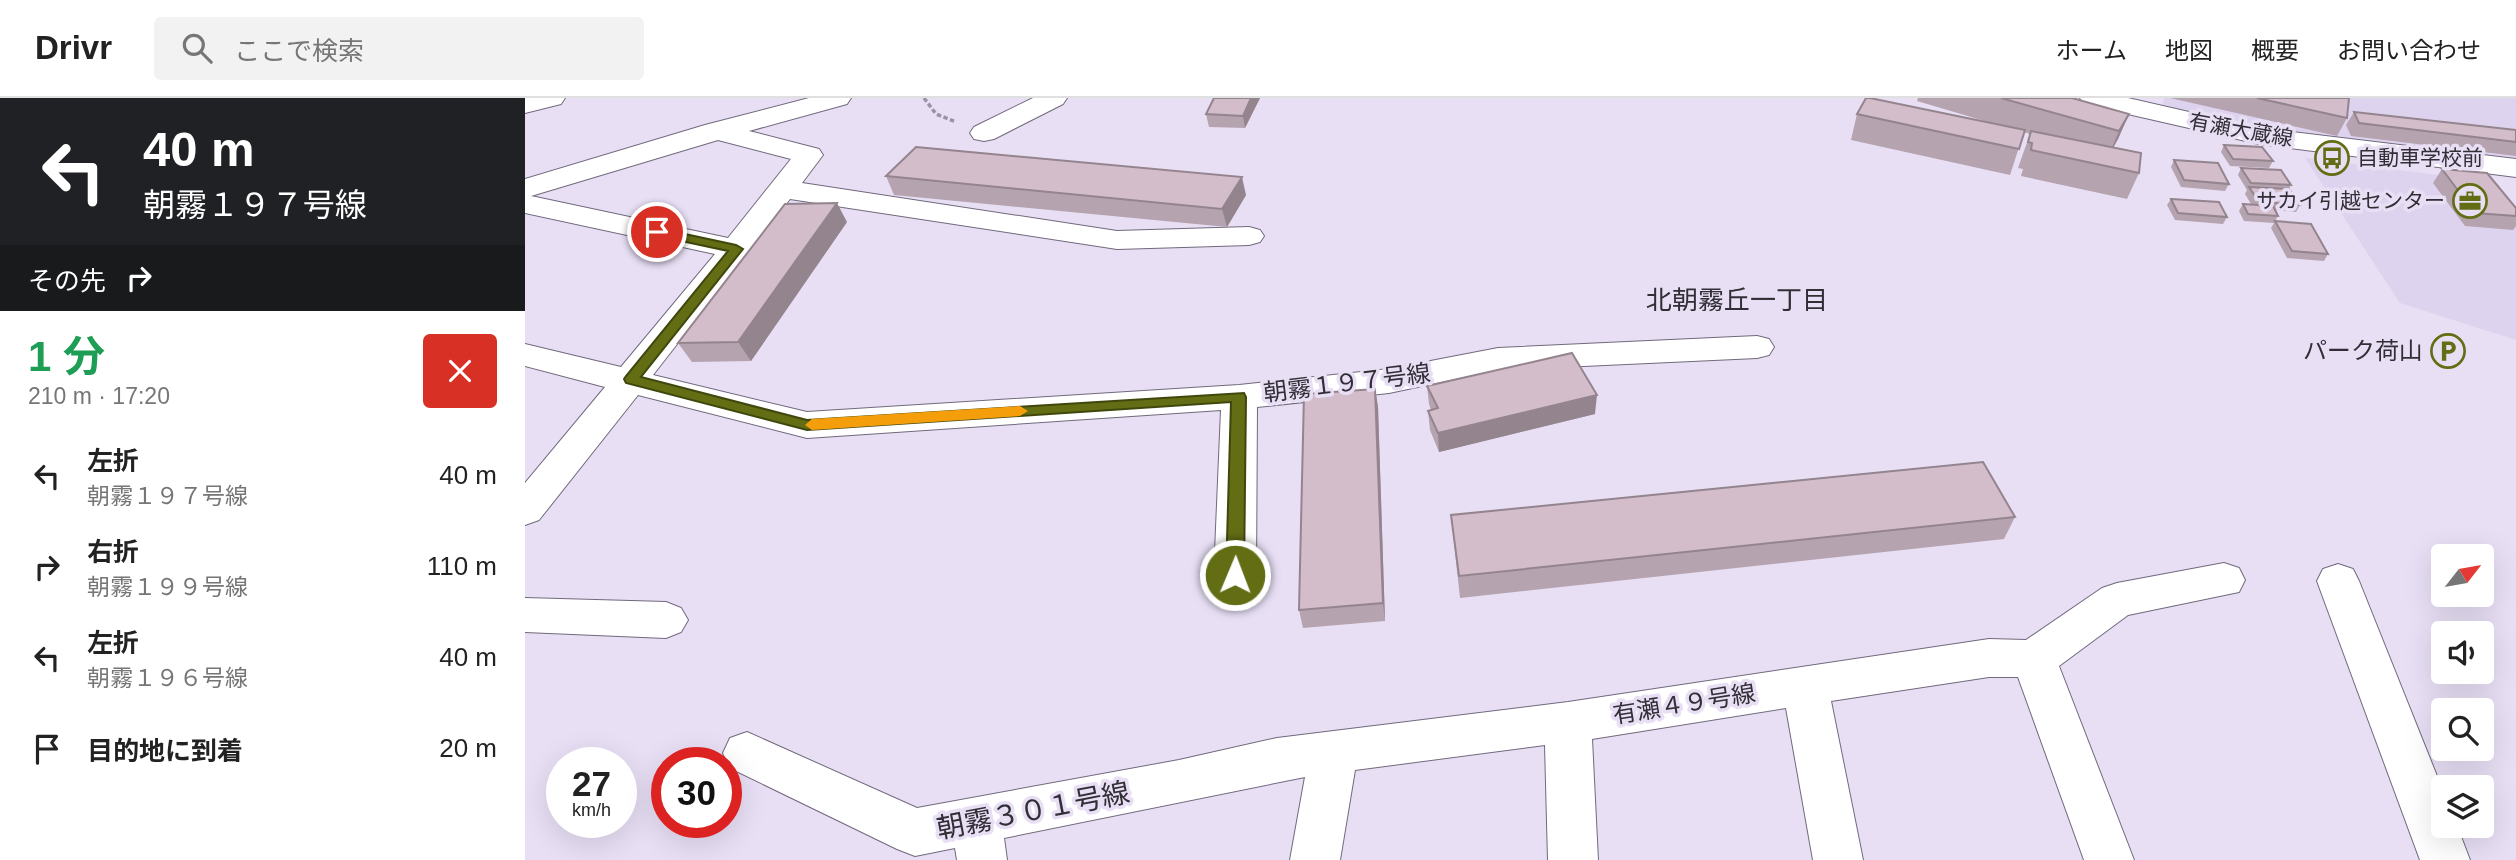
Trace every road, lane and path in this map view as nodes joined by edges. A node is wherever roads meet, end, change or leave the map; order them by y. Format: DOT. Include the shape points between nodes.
graph roads {
  1 [pos="552,98"];
  2 [pos="838,98"];
  3 [pos="924,98"];
  4 [pos="1054,98"];
  5 [pos="2093,98"];
  6 [pos="525,105"];
  7 [pos="936,114"];
  8 [pos="715,131"];
  9 [pos="984,133"];
  10 [pos="2516,168"];
  11 [pos="525,189"];
  12 [pos="782,189"];
  13 [pos="525,204"];
  14 [pos="1249,236"];
  15 [pos="736,249"];
  16 [pos="1757,347"];
  17 [pos="525,355"];
  18 [pos="631,379"];
  19 [pos="1238,397"];
  20 [pos="525,510"];
  21 [pos="1235,575"];
  22 [pos="2224,580"];
  23 [pos="2338,581"];
  24 [pos="525,615"];
  25 [pos="666,620"];
  26 [pos="2034,659"];
  27 [pos="1805,686"];
  28 [pos="1568,722"];
  29 [pos="1333,751"];
  30 [pos="747,753"];
  31 [pos="979,840"];
  32 [pos="1314,860"];
  33 [pos="1573,860"];
  34 [pos="1838,860"];
  35 [pos="2109,860"];
  36 [pos="2445,860"];
  1 -- 6 [label="street"];
  2 -- 8 [label="street"];
  3 -- 7 [label="path"];
  4 -- 9 [label="street"];
  5 -- 10 [label="street, 有瀬大蔵線" via="2259,136"];
  8 -- 11 [label="street"];
  8 -- 12 [label="street" via="809,155"];
  12 -- 14 [label="street" via="1117,240"];
  12 -- 15 [label="street"];
  13 -- 15 [label="street"];
  15 -- 18 [label="street"];
  16 -- 19 [label="street, 朝霧１９７号線" via="1498,359 1389,381"];
  17 -- 18 [label="street, 朝霧１９７号線"];
  18 -- 19 [label="street, 朝霧１９７号線" via="807,425"];
  18 -- 20 [label="street"];
  19 -- 21 [label="street"];
  22 -- 26 [label="street" via="2117,600"];
  23 -- 36 [label="street"];
  24 -- 25 [label="street"];
  26 -- 27 [label="street, 有瀬４９号線" via="1989,658"];
  26 -- 35 [label="street"];
  27 -- 28 [label="street, 有瀬４９号線"];
  27 -- 34 [label="street"];
  28 -- 29 [label="street, 有瀬４９号線"];
  28 -- 33 [label="street"];
  29 -- 31 [label="street, 朝霧３０１号線" via="1179,782"];
  29 -- 32 [label="street"];
  30 -- 31 [label="street, 朝霧３０１号線" via="915,832"];
}
